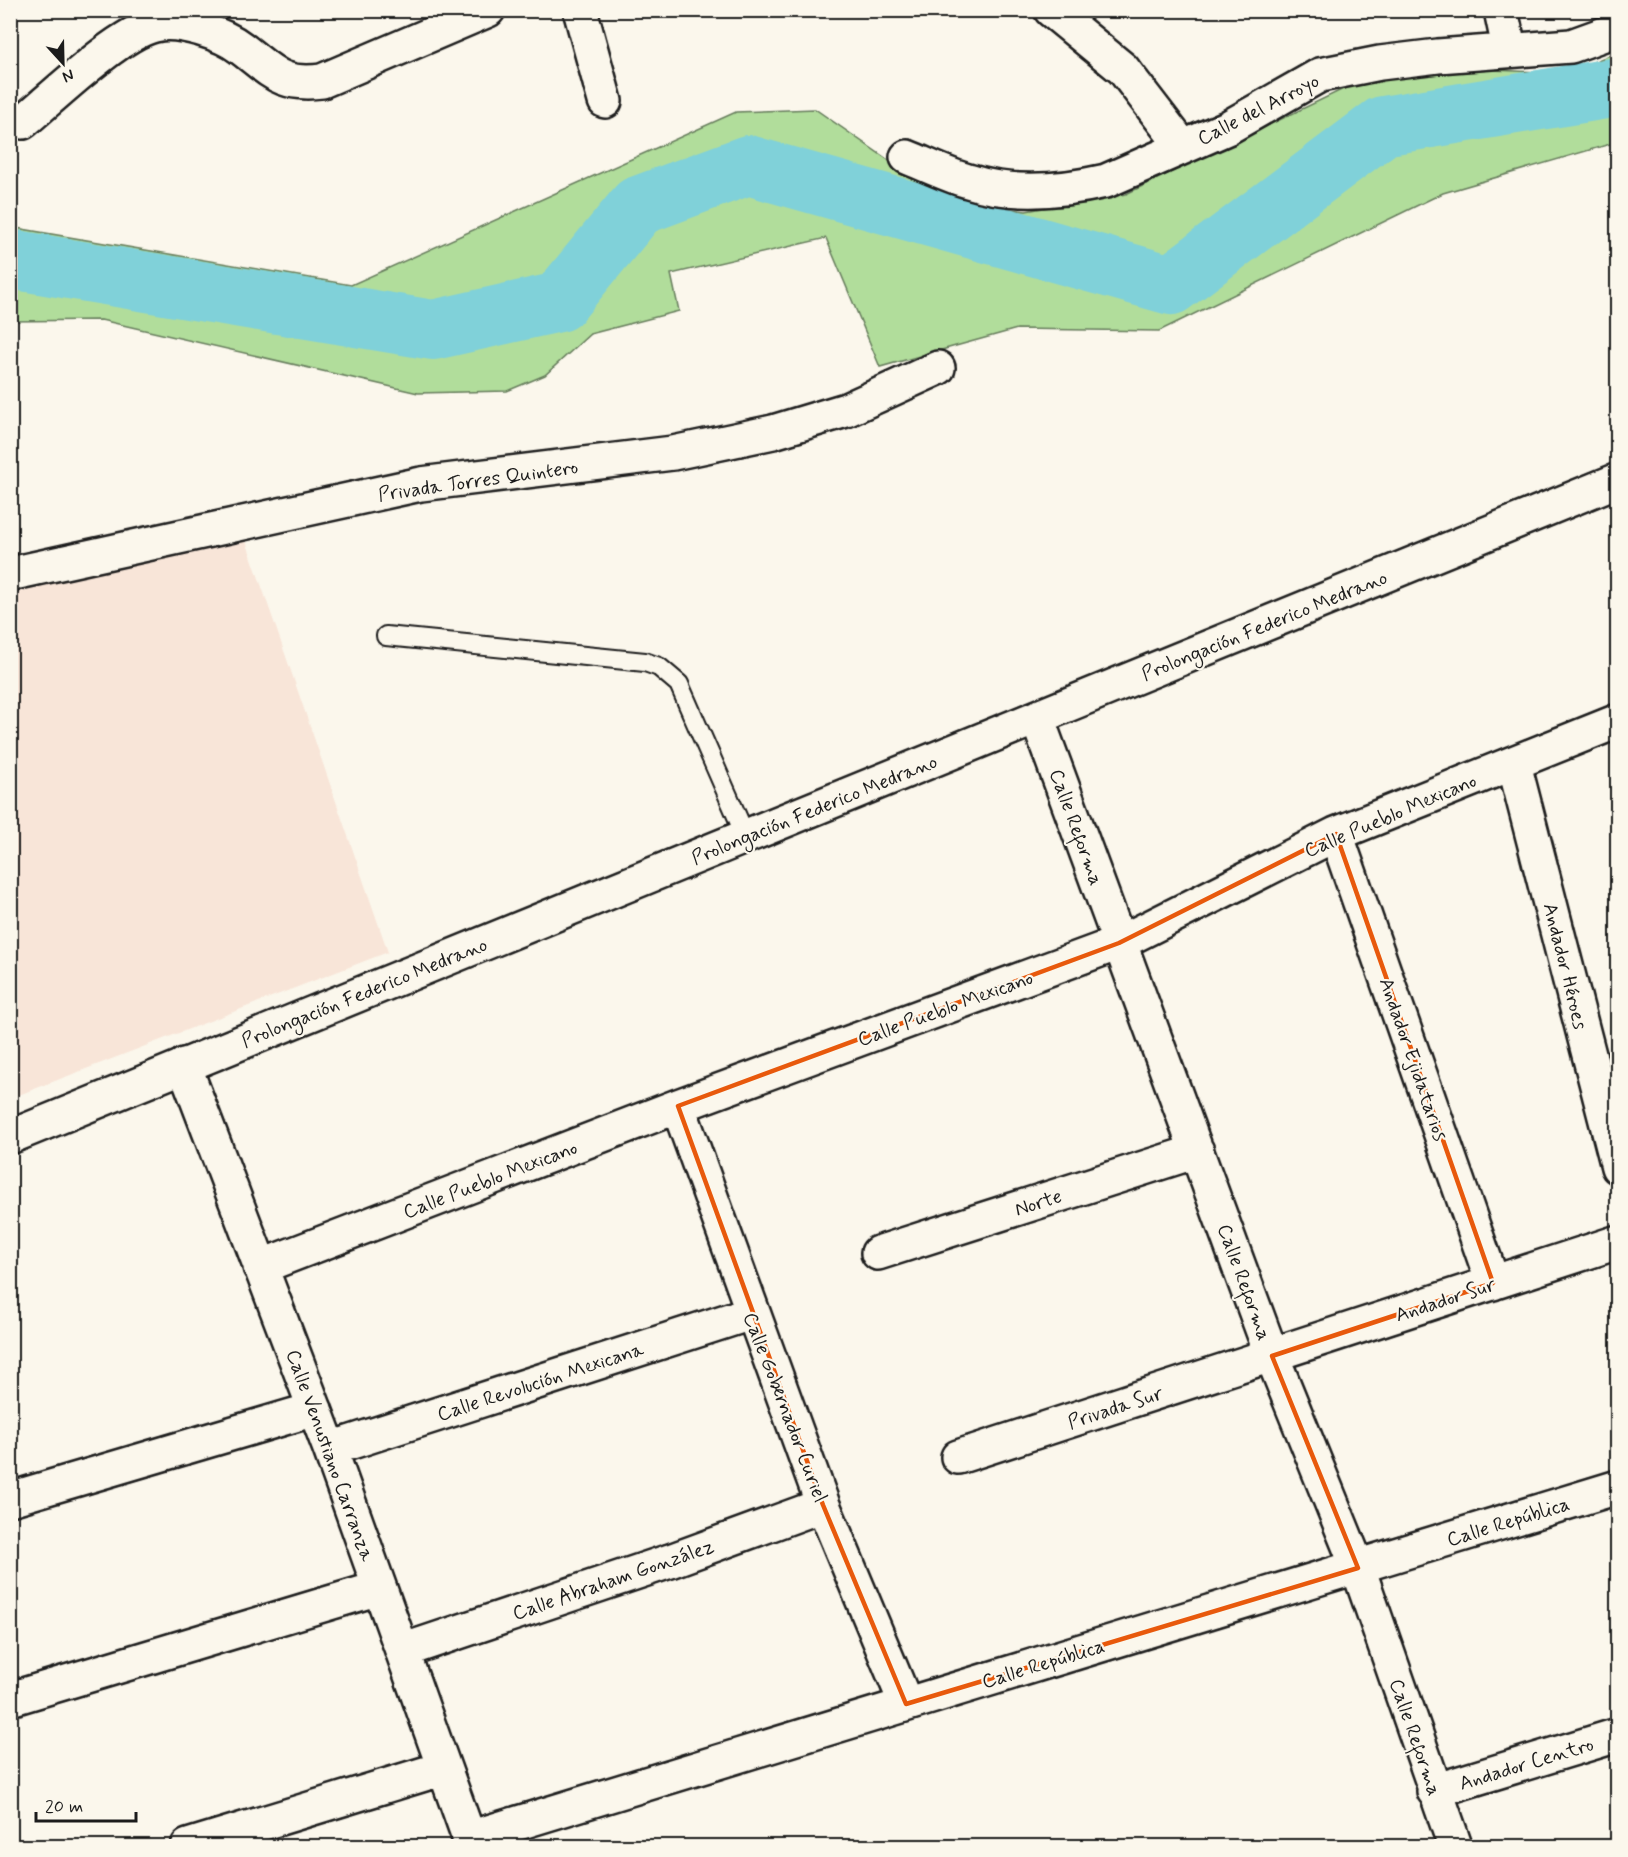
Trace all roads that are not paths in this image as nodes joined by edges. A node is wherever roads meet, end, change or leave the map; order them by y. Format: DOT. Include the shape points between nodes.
graph roads {
  1 [pos="489,10"];
  2 [pos="580,10"];
  3 [pos="1051,10"];
  4 [pos="1501,10"];
  5 [pos="1617,29"];
  6 [pos="1509,48"];
  7 [pos="605,101"];
  8 [pos="22,122"];
  9 [pos="1183,147"];
  10 [pos="907,157"];
  11 [pos="938,368"];
  12 [pos="1617,480"];
  13 [pos="10,574"];
  14 [pos="387,636"];
  15 [pos="1037,718"];
  16 [pos="1617,722"];
  17 [pos="1514,764"];
  18 [pos="1336,834"];
  19 [pos="747,837"];
  20 [pos="1119,943"];
  21 [pos="184,1065"];
  22 [pos="678,1106"];
  23 [pos="10,1137"];
  24 [pos="1197,1151"];
  25 [pos="1617,1167"];
  26 [pos="1617,1242"];
  27 [pos="878,1253"];
  28 [pos="260,1267"];
  29 [pos="1493,1283"];
  30 [pos="751,1314"];
  31 [pos="1272,1356"];
  32 [pos="315,1409"];
  33 [pos="330,1449"];
  34 [pos="958,1457"];
  35 [pos="1617,1487"];
  36 [pos="10,1499"];
  37 [pos="823,1505"];
  38 [pos="1358,1568"];
  39 [pos="379,1588"];
  40 [pos="402,1651"];
  41 [pos="10,1700"];
  42 [pos="906,1704"];
  43 [pos="1617,1735"];
  44 [pos="444,1768"];
  45 [pos="1434,1791"];
  46 [pos="471,1842"];
  47 [pos="188,1846"];
  48 [pos="1455,1846"];
  1 -- 8 [label="street" via="322,81 298,84 278,76 232,40 192,26 155,24 115,45"];
  2 -- 7 [label="street"];
  3 -- 9 [label="street" via="1123,69"];
  4 -- 6 [label="street"];
  5 -- 6 [label="street, Calle del Arroyo" via="1571,46"];
  6 -- 9 [label="street, Calle del Arroyo" via="1380,63 1320,75 1227,128"];
  9 -- 10 [label="street, Calle del Arroyo" via="1106,181 1050,190 968,181"];
  11 -- 13 [label="street, Privada Torres Quintero" via="846,410 773,432 672,453 421,484"];
  12 -- 15 [label="street, Prolongación Federico Medrano"];
  14 -- 19 [label="lane" via="645,662 659,667 679,684"];
  15 -- 19 [label="street, Prolongación Federico Medrano"];
  15 -- 20 [label="street, Calle Reforma"];
  16 -- 17 [label="street, Calle Pueblo Mexicano"];
  17 -- 18 [label="street, Calle Pueblo Mexicano"];
  17 -- 25 [label="street, Andador Héroes"];
  18 -- 20 [label="street, Calle Pueblo Mexicano"];
  18 -- 29 [label="street, Andador Ejidatarios"];
  19 -- 21 [label="street, Prolongación Federico Medrano"];
  20 -- 22 [label="street, Calle Pueblo Mexicano"];
  20 -- 24 [label="street, Calle Reforma"];
  21 -- 23 [label="street, Prolongación Federico Medrano"];
  21 -- 28 [label="street, Calle Venustiano Carranza"];
  22 -- 28 [label="street, Calle Pueblo Mexicano"];
  22 -- 30 [label="street, Calle Gobernador Curiel"];
  24 -- 27 [label="street, Norte"];
  24 -- 31 [label="street, Calle Reforma"];
  26 -- 29 [label="street, Andador Sur"];
  28 -- 32 [label="street, Calle Venustiano Carranza"];
  29 -- 31 [label="street, Andador Sur"];
  30 -- 33 [label="street, Calle Revolución Mexicana"];
  30 -- 37 [label="street, Calle Gobernador Curiel"];
  31 -- 34 [label="street, Privada Sur"];
  31 -- 38 [label="street, Calle Reforma"];
  32 -- 33 [label="street, Calle Venustiano Carranza"];
  32 -- 36 [label="street"];
  33 -- 39 [label="street, Calle Venustiano Carranza"];
  35 -- 38 [label="street, Calle República"];
  37 -- 40 [label="street, Calle Abraham González"];
  37 -- 42 [label="street, Calle Gobernador Curiel"];
  38 -- 42 [label="street, Calle República"];
  38 -- 45 [label="street, Calle Reforma"];
  39 -- 40 [label="street, Calle Venustiano Carranza"];
  39 -- 41 [label="street"];
  40 -- 44 [label="street, Calle Venustiano Carranza"];
  42 -- 46 [label="street, Calle República"];
  43 -- 45 [label="street, Andador Centro"];
  44 -- 46 [label="street, Calle Venustiano Carranza"];
  44 -- 47 [label="street"];
  45 -- 48 [label="street, Calle Reforma"];
}
